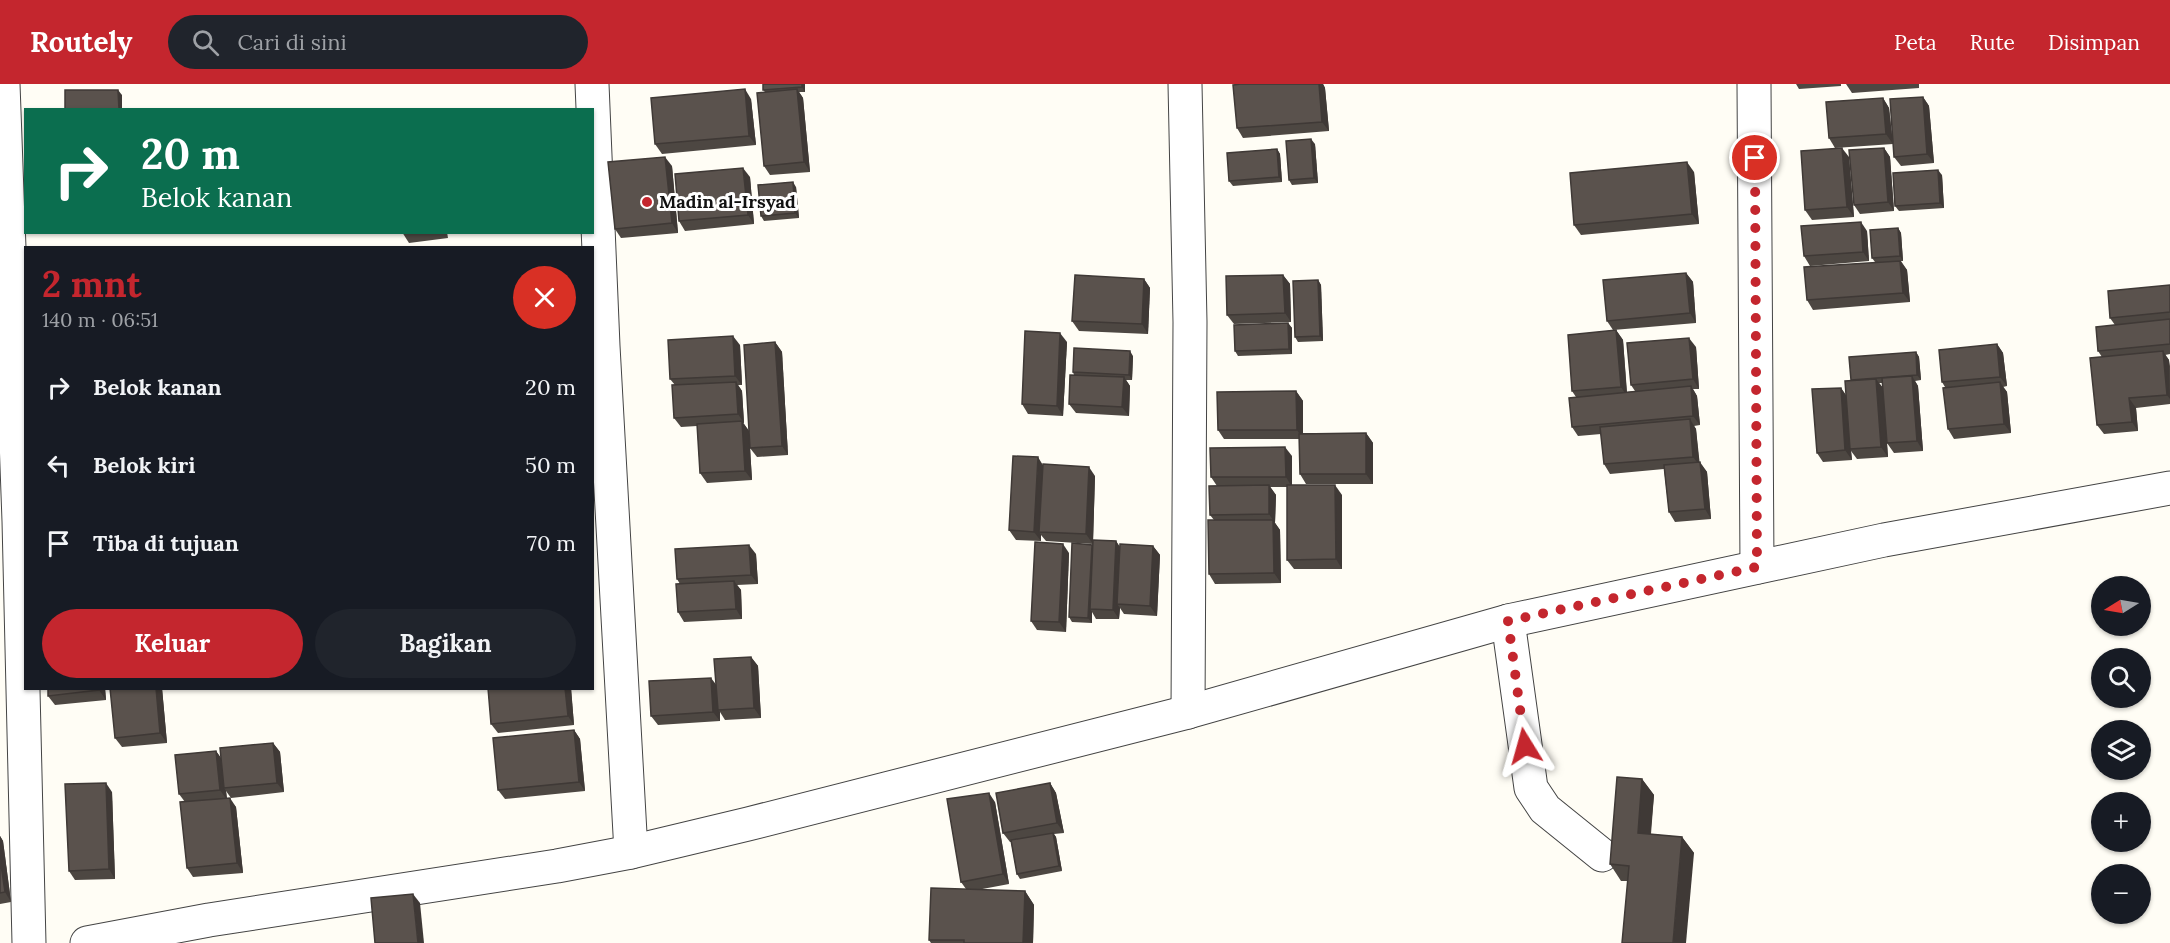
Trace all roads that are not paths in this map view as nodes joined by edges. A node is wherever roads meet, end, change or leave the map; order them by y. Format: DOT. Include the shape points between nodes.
graph roads {
  1 [pos="3,84"];
  2 [pos="592,84"];
  3 [pos="1185,84"];
  4 [pos="1754,84"];
  5 [pos="593,108"];
  6 [pos="594,130"];
  7 [pos="2170,488"];
  8 [pos="1757,567"];
  9 [pos="1508,621"];
  10 [pos="1188,712"];
  11 [pos="631,852"];
  12 [pos="1602,855"];
  13 [pos="29,943"];
  14 [pos="87,943"];
  1 -- 13 [label="street"];
  2 -- 5 [label="street"];
  3 -- 10 [label="street" via="1190,322"];
  4 -- 8 [label="street"];
  6 -- 11 [label="street"];
  7 -- 8 [label="street"];
  8 -- 9 [label="street"];
  9 -- 10 [label="street"];
  9 -- 12 [label="street" via="1531,788 1545,809"];
  10 -- 11 [label="street"];
  11 -- 14 [label="street"];
}
